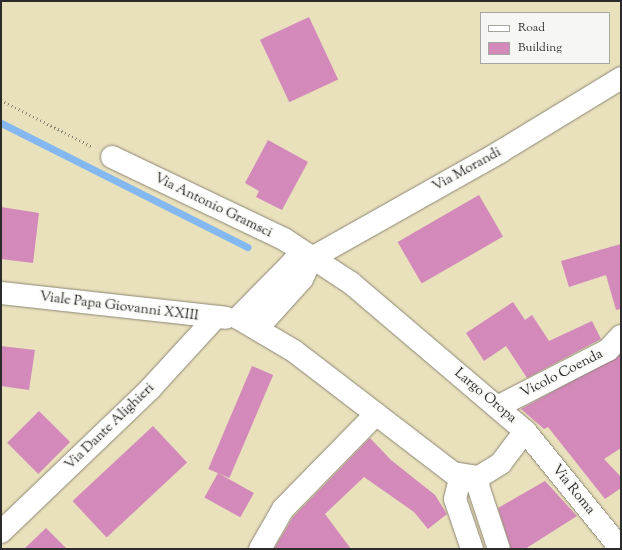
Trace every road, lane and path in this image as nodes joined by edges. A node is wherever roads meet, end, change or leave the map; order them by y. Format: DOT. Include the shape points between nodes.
graph roads {
  1 [pos="621,78"];
  2 [pos="1,100"];
  3 [pos="112,157"];
  4 [pos="312,258"];
  5 [pos="1,293"];
  6 [pos="215,318"];
  7 [pos="238,318"];
  8 [pos="256,329"];
  9 [pos="621,336"];
  10 [pos="499,406"];
  11 [pos="376,414"];
  12 [pos="525,431"];
  13 [pos="470,476"];
  14 [pos="1,532"];
  15 [pos="260,549"];
  16 [pos="472,549"];
  17 [pos="499,549"];
  18 [pos="621,549"];
  1 -- 4 [label="street, Via Morandi" via="500,152"];
  2 -- 3 [label="path"];
  3 -- 4 [label="street, Via Antonio Gramsci" via="284,239"];
  4 -- 7 [label="street" via="293,262"];
  4 -- 8 [label="street" via="302,279"];
  4 -- 10 [label="street, Largo Oropa" via="351,283"];
  5 -- 6 [label="street, Viale Papa Giovanni XXIII"];
  6 -- 7 [label="street, Viale Papa Giovanni XXIII"];
  6 -- 14 [label="street, Via Dante Alighieri" via="150,389"];
  7 -- 8 [label="street"];
  8 -- 11 [label="street" via="294,351"];
  9 -- 10 [label="street, Vicolo Coenda" via="608,350"];
  10 -- 12 [label="street, Largo Oropa"];
  11 -- 13 [label="street" via="453,473"];
  11 -- 15 [label="street" via="283,509"];
  12 -- 13 [label="street, Largo Oropa" via="501,463"];
  12 -- 18 [label="street, Via Roma"];
  13 -- 16 [label="street" via="455,499"];
  13 -- 17 [label="street" via="478,486"];
}
